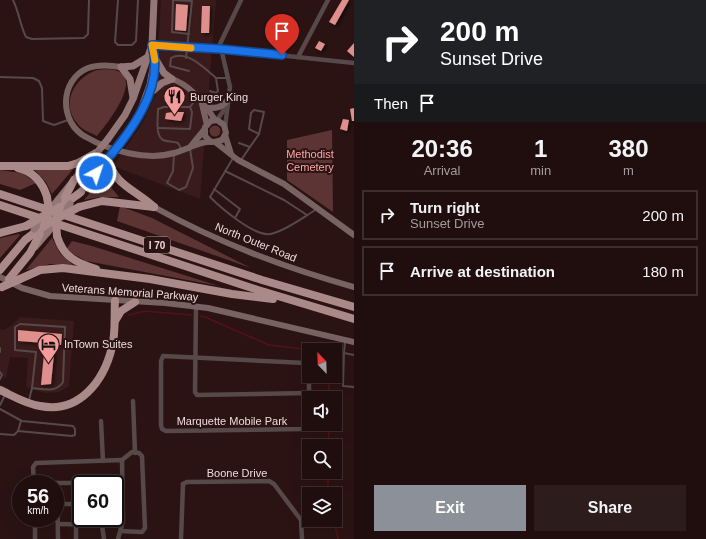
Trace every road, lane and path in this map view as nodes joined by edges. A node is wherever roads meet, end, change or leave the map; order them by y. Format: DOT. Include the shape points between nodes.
graph roads {
  1 [pos="13,0"];
  2 [pos="89,0"];
  3 [pos="118,0"];
  4 [pos="138,0"];
  5 [pos="154,0"];
  6 [pos="173,0"];
  7 [pos="241,0"];
  8 [pos="328,0"];
  9 [pos="189,34"];
  10 [pos="152,45"];
  11 [pos="187,48"];
  12 [pos="220,49"];
  13 [pos="298,57"];
  14 [pos="146,58"];
  15 [pos="155,58"];
  16 [pos="186,58"];
  17 [pos="354,63"];
  18 [pos="121,67"];
  19 [pos="188,71"];
  20 [pos="0,77"];
  21 [pos="216,78"];
  22 [pos="227,78"];
  23 [pos="172,79"];
  24 [pos="210,91"];
  25 [pos="148,95"];
  26 [pos="198,97"];
  27 [pos="133,99"];
  28 [pos="229,101"];
  29 [pos="202,103"];
  30 [pos="190,108"];
  31 [pos="69,120"];
  32 [pos="216,120"];
  33 [pos="205,127"];
  34 [pos="225,127"];
  35 [pos="159,128"];
  36 [pos="259,134"];
  37 [pos="226,135"];
  38 [pos="213,142"];
  39 [pos="239,143"];
  40 [pos="189,147"];
  41 [pos="250,147"];
  42 [pos="183,150"];
  43 [pos="98,151"];
  44 [pos="174,153"];
  45 [pos="110,156"];
  46 [pos="233,156"];
  47 [pos="240,161"];
  48 [pos="0,166"];
  49 [pos="9,166"];
  50 [pos="225,171"];
  51 [pos="74,180"];
  52 [pos="214,189"];
  53 [pos="81,192"];
  54 [pos="0,194"];
  55 [pos="64,203"];
  56 [pos="0,205"];
  57 [pos="154,207"];
  58 [pos="318,208"];
  59 [pos="48,213"];
  60 [pos="307,215"];
  61 [pos="235,218"];
  62 [pos="57,219"];
  63 [pos="41,230"];
  64 [pos="0,233"];
  65 [pos="354,235"];
  66 [pos="0,272"];
  67 [pos="106,272"];
  68 [pos="16,276"];
  69 [pos="354,287"];
  70 [pos="1,289"];
  71 [pos="115,301"];
  72 [pos="292,301"];
  73 [pos="135,302"];
  74 [pos="196,306"];
  75 [pos="352,306"];
  76 [pos="354,319"];
  77 [pos="114,322"];
  78 [pos="346,340"];
  79 [pos="354,342"];
  80 [pos="0,348"];
  81 [pos="0,352"];
  82 [pos="344,353"];
  83 [pos="354,355"];
  84 [pos="194,356"];
  85 [pos="302,363"];
  86 [pos="0,372"];
  87 [pos="0,379"];
  88 [pos="354,387"];
  89 [pos="32,388"];
  90 [pos="3,391"];
  91 [pos="302,396"];
  92 [pos="133,401"];
  93 [pos="28,403"];
  94 [pos="0,404"];
  95 [pos="0,409"];
  96 [pos="21,421"];
  97 [pos="101,421"];
  98 [pos="302,430"];
  99 [pos="18,431"];
  100 [pos="0,434"];
  101 [pos="135,452"];
  102 [pos="122,460"];
  103 [pos="103,461"];
  104 [pos="33,475"];
  105 [pos="122,475"];
  106 [pos="178,480"];
  107 [pos="183,484"];
  108 [pos="35,527"];
  109 [pos="58,527"];
  110 [pos="76,527"];
  111 [pos="101,527"];
  112 [pos="122,527"];
  113 [pos="121,531"];
  114 [pos="35,539"];
  115 [pos="58,539"];
  116 [pos="76,539"];
  117 [pos="104,539"];
  118 [pos="118,539"];
  119 [pos="181,539"];
  120 [pos="302,539"];
  1 -- 2 [label="lane" via="22,30 26,37 32,39 84,38 88,34"];
  3 -- 4 [label="lane" via="114,38 118,45 136,43"];
  5 -- 10 [label="main road"];
  6 -- 9 [label="lane" via="172,32"];
  6 -- 9 [label="lane" via="191,0"];
  7 -- 12 [label="street" via="220,41"];
  8 -- 13 [label="street"];
  9 -- 11 [label="lane"];
  10 -- 11 [label="street"];
  10 -- 14 [label="main road"];
  10 -- 15 [label="main road"];
  11 -- 12 [label="street"];
  11 -- 16 [label="lane"];
  12 -- 13 [label="street"];
  12 -- 22 [label="street"];
  13 -- 17 [label="street"];
  14 -- 18 [label="main road" via="133,66"];
  14 -- 27 [label="main road"];
  15 -- 23 [label="main road" via="164,73"];
  15 -- 25 [label="main road"];
  16 -- 19 [label="lane" via="171,58 170,66"];
  16 -- 21 [label="lane" via="194,60"];
  18 -- 27 [label="main road" via="130,79"];
  18 -- 31 [label="street" via="97,66 88,68 76,76 67,91 65,105"];
  20 -- 31 [label="lane" via="33,78 40,81 43,121 54,125"];
  21 -- 22 [label="lane"];
  21 -- 24 [label="lane" via="218,91"];
  22 -- 28 [label="street" via="230,87"];
  23 -- 25 [label="main road" via="162,83"];
  23 -- 26 [label="street" via="183,84"];
  25 -- 45 [label="main road, bridge" via="138,118"];
  26 -- 29 [label="street"];
  26 -- 30 [label="lane"];
  27 -- 43 [label="main road, bridge" via="125,115"];
  28 -- 29 [label="street" via="215,108"];
  28 -- 32 [label="street"];
  28 -- 34 [label="street"];
  29 -- 32 [label="street"];
  29 -- 33 [label="street"];
  30 -- 35 [label="lane" via="161,107 158,109"];
  30 -- 35 [label="lane" via="190,129"];
  31 -- 44 [label="street" via="86,137 125,152 151,156"];
  32 -- 33 [label="street"];
  32 -- 34 [label="street"];
  33 -- 38 [label="street" via="205,136"];
  33 -- 40 [label="street"];
  34 -- 37 [label="street"];
  35 -- 42 [label="lane" via="160,138 178,143"];
  36 -- 36 [label="lane" via="264,112 254,110 251,113 249,129"];
  36 -- 41 [label="lane"];
  37 -- 38 [label="street" via="222,140"];
  37 -- 46 [label="street"];
  38 -- 40 [label="street"];
  38 -- 46 [label="street"];
  39 -- 41 [label="lane"];
  40 -- 42 [label="street"];
  40 -- 44 [label="lane" via="193,168 186,187 179,190 168,183 173,171"];
  41 -- 47 [label="lane"];
  42 -- 44 [label="street"];
  43 -- 49 [label="highway" via="68,166"];
  43 -- 51 [label="main road"];
  45 -- 53 [label="main road"];
  45 -- 57 [label="highway" via="111,172"];
  46 -- 47 [label="street"];
  46 -- 50 [label="lane"];
  47 -- 58 [label="street" via="284,184"];
  48 -- 49 [label="highway"];
  49 -- 59 [label="highway, bridge" via="30,173 41,184 47,197"];
  50 -- 52 [label="lane"];
  50 -- 60 [label="lane" via="284,200"];
  51 -- 55 [label="highway"];
  52 -- 61 [label="lane" via="210,197"];
  52 -- 61 [label="lane" via="240,209"];
  53 -- 55 [label="highway"];
  54 -- 75 [label="highway, I 70" via="262,280"];
  55 -- 59 [label="highway, bridge"];
  55 -- 62 [label="highway, bridge"];
  56 -- 72 [label="highway, I 70"];
  57 -- 62 [label="highway, bridge" via="102,201 79,207"];
  57 -- 69 [label="street, North Outer Road" via="280,264"];
  58 -- 60 [label="lane"];
  58 -- 65 [label="street"];
  59 -- 63 [label="highway, bridge"];
  59 -- 64 [label="highway, bridge" via="26,226"];
  60 -- 61 [label="lane" via="270,234"];
  62 -- 63 [label="highway, bridge"];
  62 -- 67 [label="highway, bridge" via="57,236 63,250 74,261"];
  63 -- 66 [label="highway" via="25,240"];
  63 -- 68 [label="highway"];
  66 -- 71 [label="street, Veterans Memorial Parkway" via="22,288 50,296"];
  67 -- 68 [label="highway" via="50,268"];
  67 -- 72 [label="highway" via="232,294"];
  68 -- 70 [label="highway, bridge"];
  71 -- 73 [label="street, Veterans Memorial Parkway"];
  71 -- 77 [label="highway"];
  72 -- 76 [label="highway, I 70"];
  73 -- 74 [label="street, Veterans Memorial Parkway"];
  73 -- 77 [label="highway" via="121,311"];
  74 -- 78 [label="street, Veterans Memorial Parkway" via="236,313"];
  74 -- 84 [label="street"];
  77 -- 93 [label="highway" via="112,347 104,371 90,391 78,400 63,406 47,407"];
  78 -- 79 [label="street, Veterans Memorial Parkway"];
  78 -- 82 [label="lane"];
  80 -- 81 [label="lane"];
  82 -- 83 [label="lane"];
  82 -- 88 [label="lane" via="343,386"];
  84 -- 85 [label="street, Marquette Mobile Park"];
  84 -- 91 [label="street" via="197,395"];
  84 -- 98 [label="street, Marquette Mobile Park" via="162,356 162,430"];
  86 -- 87 [label="lane"];
  89 -- 89 [label="lane" via="36,352 15,350 15,327 20,324 65,327 63,382 52,390"];
  89 -- 93 [label="lane"];
  90 -- 93 [label="highway"];
  90 -- 94 [label="lane"];
  92 -- 101 [label="street"];
  95 -- 96 [label="lane"];
  96 -- 99 [label="lane"];
  96 -- 99 [label="lane" via="73,426 75,434 72,436"];
  97 -- 103 [label="street"];
  99 -- 100 [label="lane" via="12,435"];
  101 -- 102 [label="street"];
  101 -- 113 [label="street" via="142,456 145,528 142,532"];
  102 -- 103 [label="street"];
  102 -- 105 [label="street"];
  103 -- 104 [label="street" via="36,463 33,467"];
  106 -- 107 [label="street"];
  107 -- 119 [label="street"];
  107 -- 120 [label="street, Boone Drive" via="269,481 301,520"];
  108 -- 114 [label="street"];
  109 -- 115 [label="street"];
  110 -- 116 [label="street"];
  111 -- 117 [label="street"];
  112 -- 113 [label="street"];
  113 -- 118 [label="street"];
}
